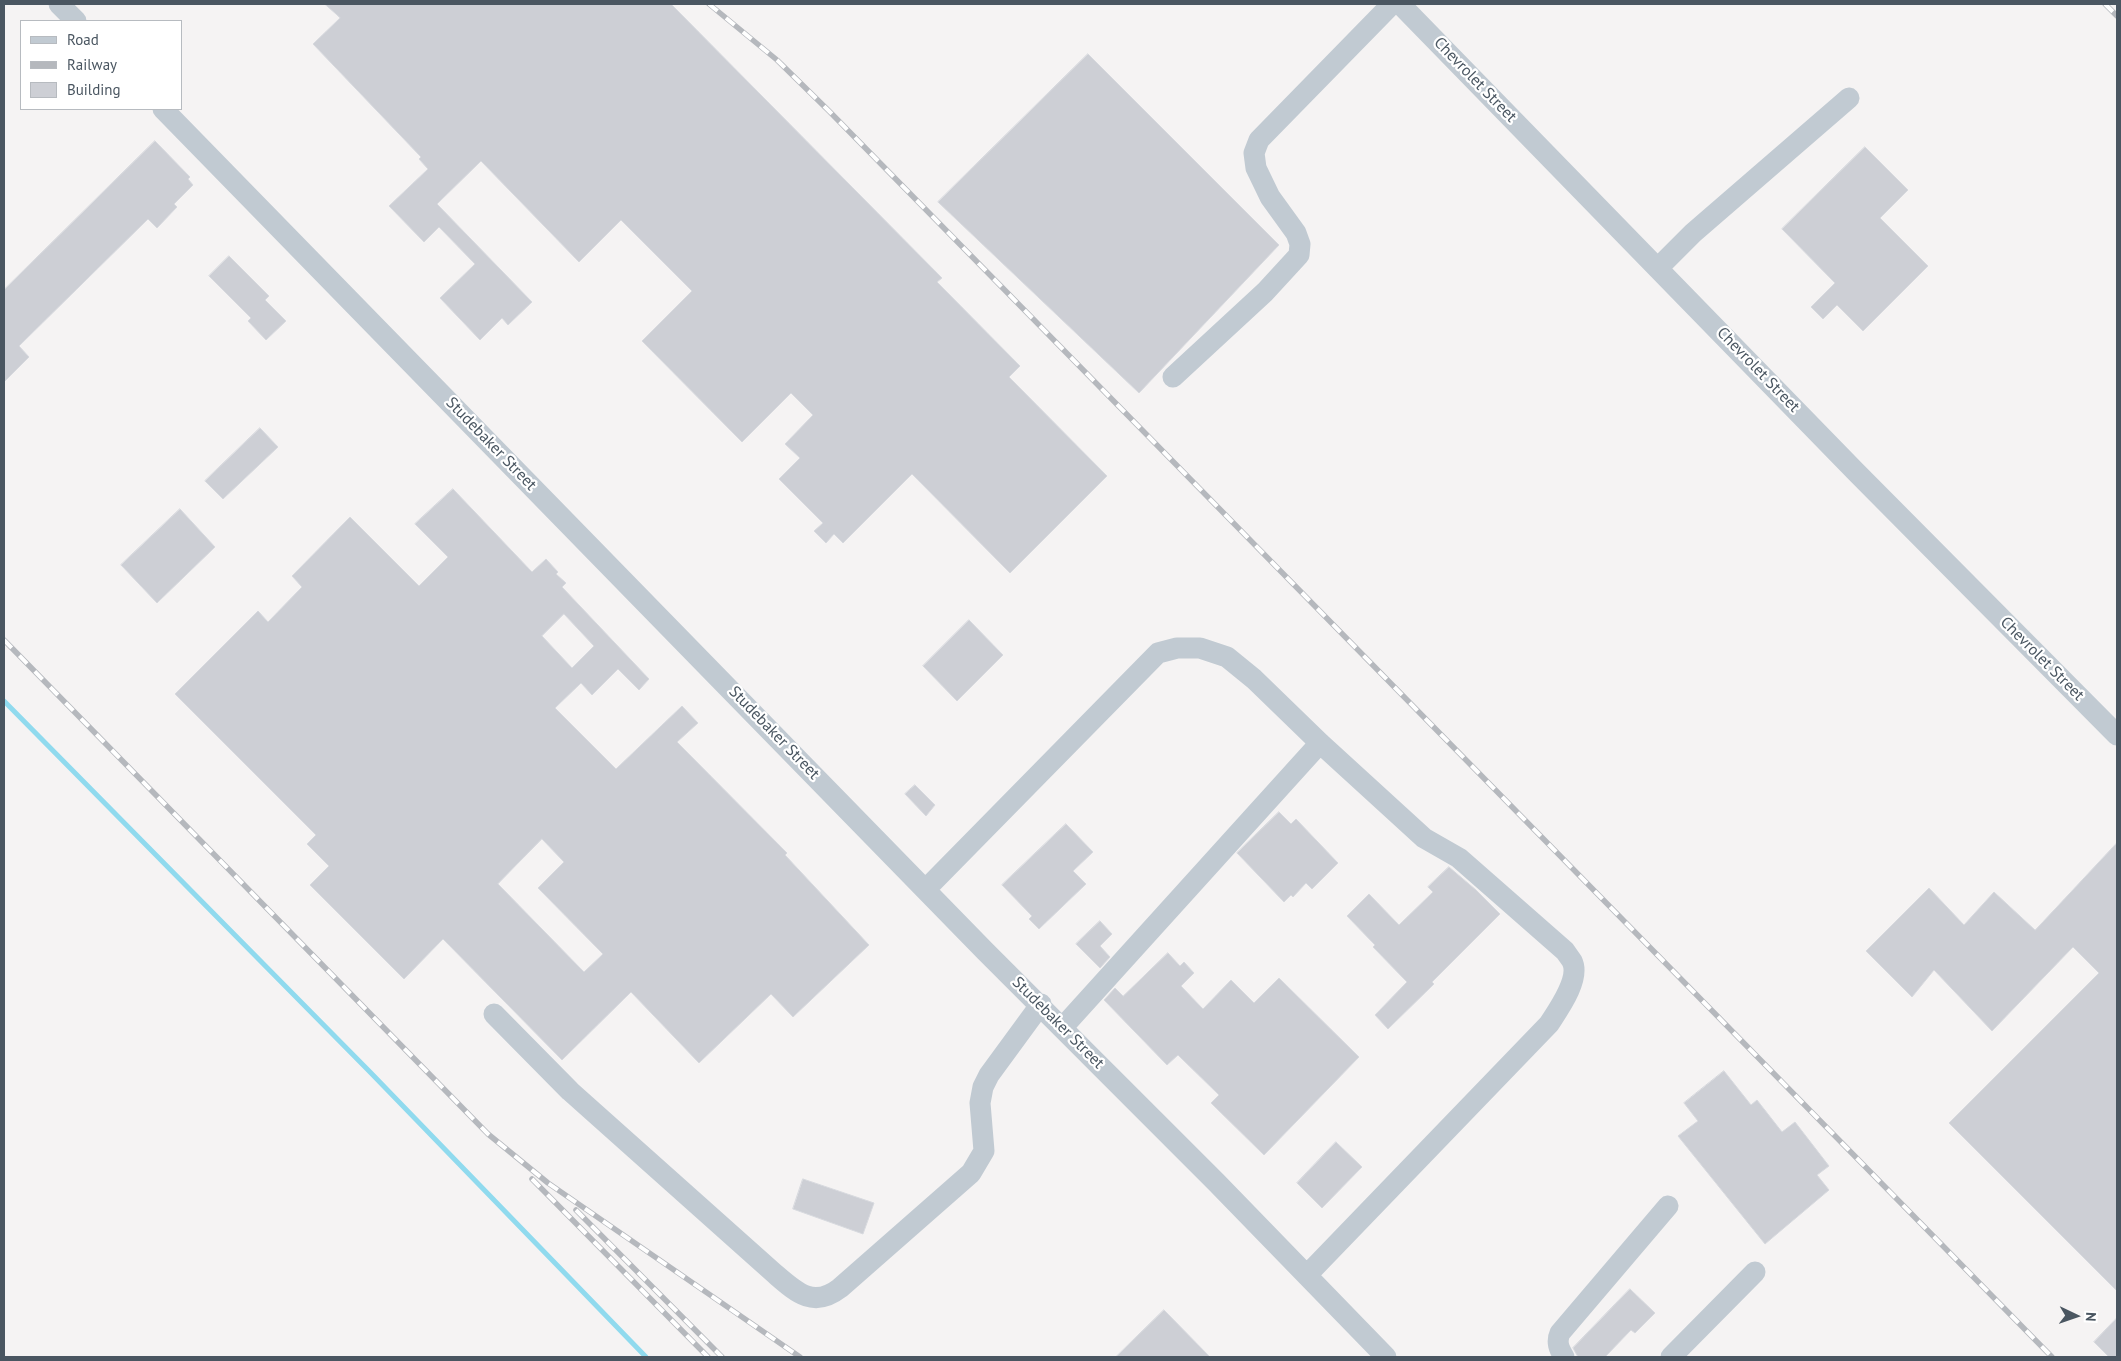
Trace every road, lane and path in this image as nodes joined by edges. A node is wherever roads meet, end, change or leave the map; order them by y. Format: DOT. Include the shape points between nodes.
graph roads {
  1 [pos="59,4"];
  2 [pos="1392,4"];
  3 [pos="1400,4"];
  4 [pos="75,20"];
  5 [pos="1849,98"];
  6 [pos="164,110"];
  7 [pos="1658,268"];
  8 [pos="1173,377"];
  9 [pos="2117,735"];
  10 [pos="1320,743"];
  11 [pos="926,889"];
  12 [pos="1041,1004"];
  13 [pos="494,1014"];
  14 [pos="1063,1027"];
  15 [pos="1668,1206"];
  16 [pos="1755,1272"];
  17 [pos="1307,1275"];
  18 [pos="1386,1357"];
  19 [pos="1564,1357"];
  20 [pos="1671,1357"];
  1 -- 4 [label="lane"];
  2 -- 8 [label="lane" via="1259,140 1254,153 1256,168 1270,197 1296,233 1299,255 1265,292"];
  3 -- 7 [label="lane, Chevrolet Street"];
  5 -- 7 [label="lane" via="1693,233"];
  6 -- 11 [label="lane, Studebaker Street"];
  7 -- 9 [label="lane, Chevrolet Street"];
  10 -- 11 [label="lane" via="1227,657 1200,648 1177,648 1158,653"];
  10 -- 14 [label="lane"];
  10 -- 17 [label="lane" via="1424,838 1459,858 1565,951 1573,963 1567,997 1549,1024"];
  11 -- 12 [label="lane, Studebaker Street"];
  12 -- 13 [label="lane" via="983,1087 980,1103 984,1151 972,1172 840,1288 827,1297 818,1298 794,1290 774,1273 570,1090"];
  12 -- 14 [label="lane, Studebaker Street"];
  14 -- 17 [label="lane, Studebaker Street"];
  15 -- 19 [label="lane" via="1560,1333 1558,1345"];
  16 -- 20 [label="lane"];
  17 -- 18 [label="lane, Studebaker Street"];
}
